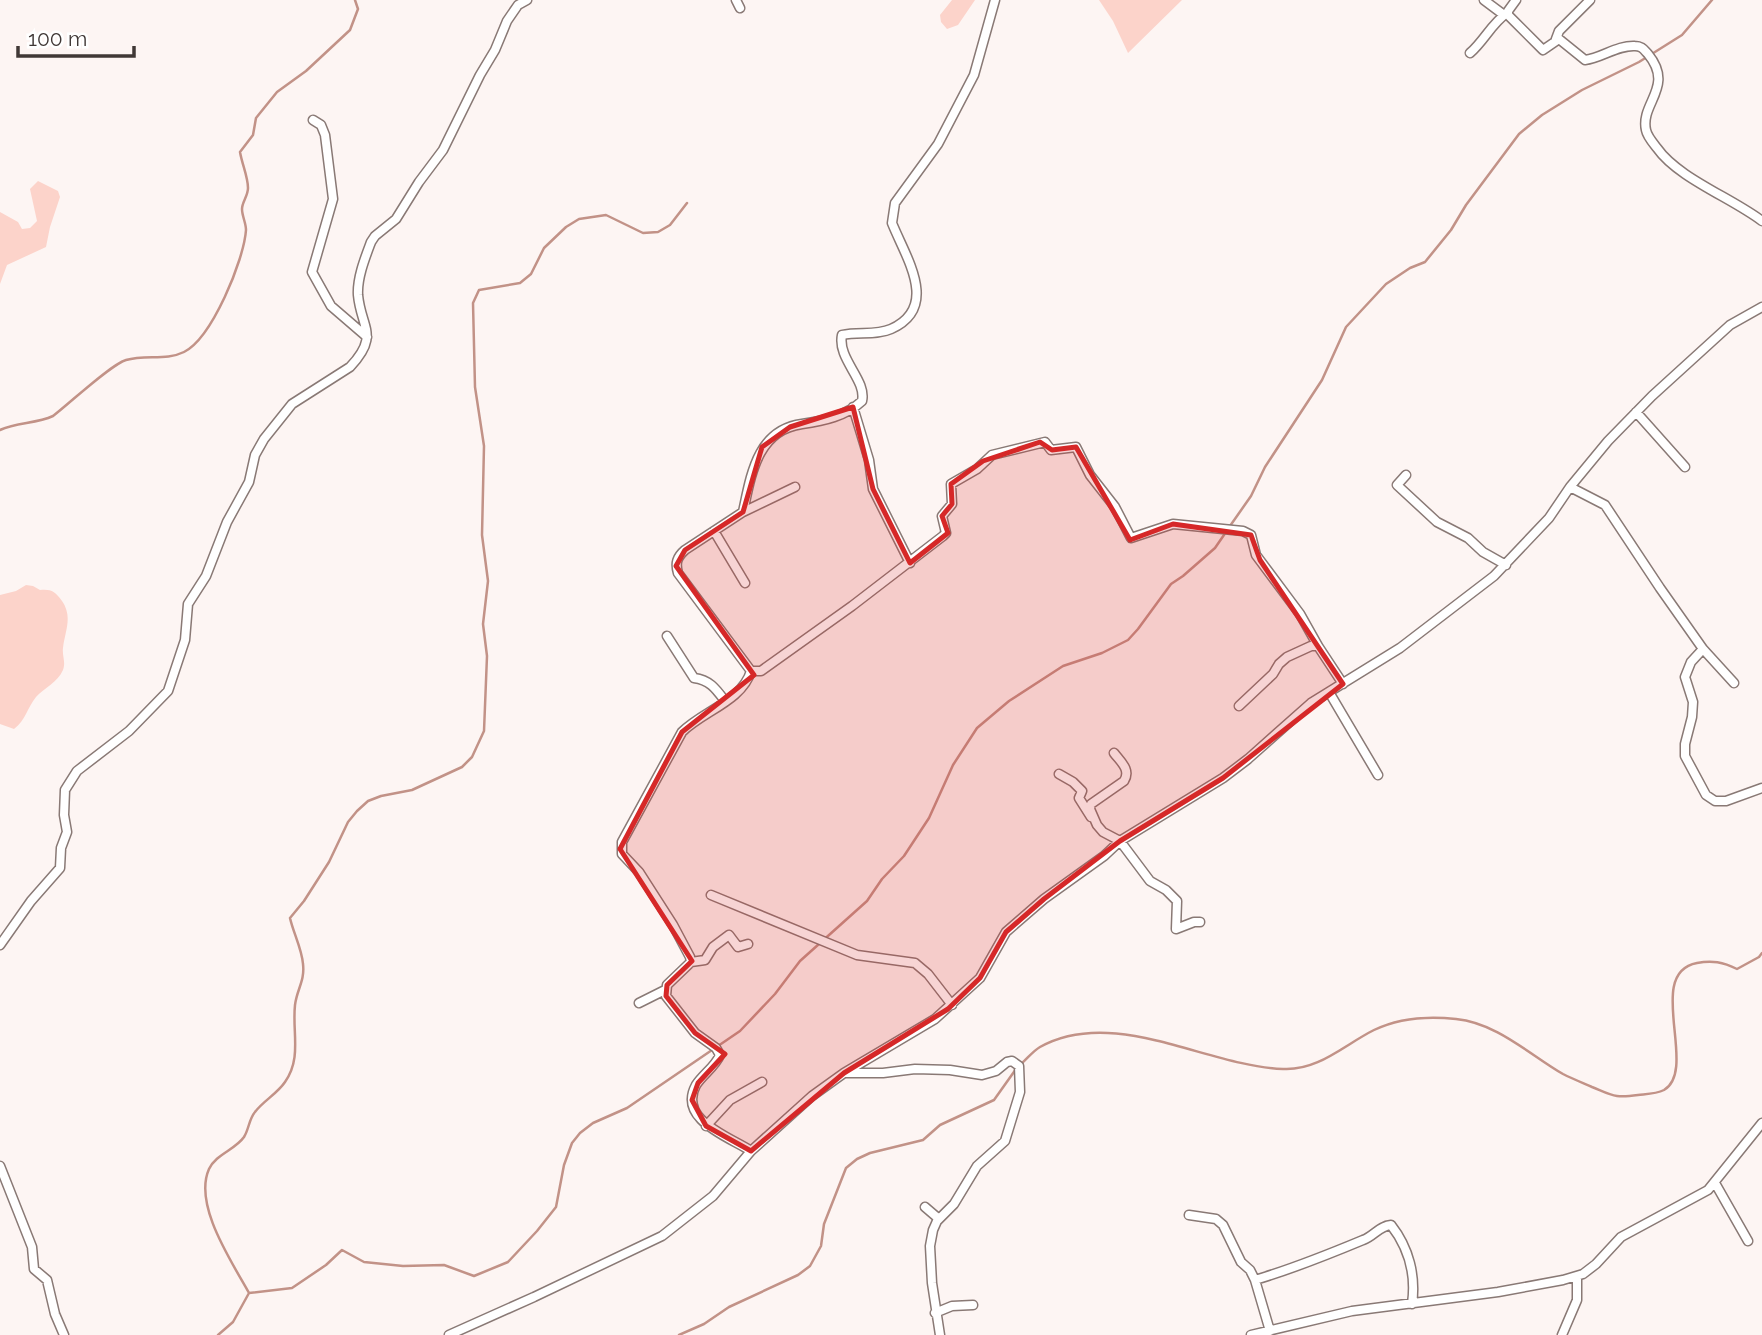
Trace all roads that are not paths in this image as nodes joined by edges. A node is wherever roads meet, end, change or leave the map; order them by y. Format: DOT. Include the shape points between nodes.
graph roads {
  1 [pos="527,0"];
  2 [pos="995,0"];
  3 [pos="1485,0"];
  4 [pos="1516,0"];
  5 [pos="1590,0"];
  6 [pos="1506,14"];
  7 [pos="1556,39"];
  8 [pos="1470,52"];
  9 [pos="313,120"];
  10 [pos="1762,221"];
  11 [pos="1760,310"];
  12 [pos="367,338"];
  13 [pos="853,407"];
  14 [pos="1636,412"];
  15 [pos="1685,467"];
  16 [pos="1406,475"];
  17 [pos="1570,486"];
  18 [pos="795,487"];
  19 [pos="743,512"];
  20 [pos="714,531"];
  21 [pos="910,562"];
  22 [pos="1506,565"];
  23 [pos="745,583"];
  24 [pos="667,636"];
  25 [pos="1318,646"];
  26 [pos="1703,649"];
  27 [pos="751,671"];
  28 [pos="1734,683"];
  29 [pos="1343,684"];
  30 [pos="1329,692"];
  31 [pos="725,701"];
  32 [pos="1238,706"];
  33 [pos="1114,753"];
  34 [pos="1059,774"];
  35 [pos="1378,775"];
  36 [pos="1762,788"];
  37 [pos="1097,825"];
  38 [pos="1120,841"];
  39 [pos="711,895"];
  40 [pos="1200,922"];
  41 [pos="748,944"];
  42 [pos="0,945"];
  43 [pos="691,962"];
  44 [pos="665,990"];
  45 [pos="639,1003"];
  46 [pos="952,1004"];
  47 [pos="844,1073"];
  48 [pos="762,1082"];
  49 [pos="1762,1123"];
  50 [pos="706,1126"];
  51 [pos="751,1151"];
  52 [pos="0,1166"];
  53 [pos="1715,1183"];
  54 [pos="925,1207"];
  55 [pos="1189,1215"];
  56 [pos="939,1219"];
  57 [pos="1748,1241"];
  58 [pos="1577,1276"];
  59 [pos="1255,1280"];
  60 [pos="1412,1304"];
  61 [pos="973,1305"];
  62 [pos="935,1313"];
  63 [pos="1270,1331"];
  64 [pos="65,1335"];
  65 [pos="449,1335"];
  66 [pos="940,1335"];
  67 [pos="1251,1335"];
  68 [pos="1562,1335"];
  1 -- 12 [label="street" via="507,21 443,150 396,219 371,242 358,290"];
  2 -- 13 [label="street" via="974,75 960,104 892,213 916,284 917,304 891,329 842,335 841,348 864,396"];
  3 -- 6 [label="street"];
  4 -- 6 [label="street"];
  5 -- 7 [label="street"];
  6 -- 7 [label="street" via="1543,50"];
  6 -- 8 [label="street"];
  7 -- 10 [label="street" via="1585,60 1618,48 1645,50 1652,58 1659,85 1645,129 1659,151"];
  9 -- 12 [label="street" via="326,135 333,199 312,272 331,306"];
  11 -- 14 [label="street" via="1730,325"];
  12 -- 42 [label="street" via="350,367 292,404 264,439 206,576 188,604 185,640 172,685 142,719 71,778 65,789 67,832 60,868"];
  13 -- 19 [label="street" via="821,422 790,427 767,442 756,459"];
  13 -- 21 [label="street" via="873,489"];
  14 -- 15 [label="street"];
  14 -- 17 [label="street"];
  16 -- 22 [label="street" via="1397,485 1437,522"];
  17 -- 22 [label="street" via="1549,518"];
  17 -- 26 [label="street" via="1605,505"];
  18 -- 19 [label="street"];
  19 -- 20 [label="street"];
  20 -- 23 [label="street"];
  20 -- 27 [label="street" via="685,550 676,566"];
  21 -- 25 [label="street" via="946,533 942,516 952,504 951,484 983,461 1040,442 1053,450 1076,447 1131,538 1173,524 1251,535 1256,555"];
  21 -- 27 [label="street" via="761,671"];
  22 -- 29 [label="street" via="1455,608"];
  24 -- 31 [label="street" via="694,678 710,683"];
  25 -- 29 [label="street"];
  25 -- 32 [label="street" via="1287,657"];
  26 -- 28 [label="street"];
  26 -- 36 [label="street" via="1685,677 1693,702 1685,756 1706,795 1715,801"];
  27 -- 31 [label="street" via="748,681"];
  29 -- 30 [label="street"];
  30 -- 35 [label="street"];
  30 -- 38 [label="street" via="1223,778"];
  31 -- 43 [label="street" via="682,732 620,849 664,911"];
  33 -- 37 [label="street" via="1127,777 1091,804"];
  34 -- 37 [label="street" via="1082,791 1079,799"];
  37 -- 38 [label="street"];
  38 -- 40 [label="street" via="1150,881 1177,901 1176,929"];
  38 -- 46 [label="street" via="1013,926 980,978"];
  39 -- 46 [label="street" via="857,955 915,963"];
  41 -- 43 [label="street" via="738,947 725,936 705,960"];
  43 -- 44 [label="street"];
  44 -- 45 [label="street"];
  44 -- 50 [label="street" via="668,1002 720,1055 692,1093"];
  46 -- 47 [label="street"];
  47 -- 51 [label="street"];
  47 -- 56 [label="street" via="915,1069 982,1075 1007,1062 1019,1066 1020,1092 1005,1141 977,1166"];
  48 -- 50 [label="street" via="730,1100"];
  49 -- 53 [label="street"];
  50 -- 51 [label="street"];
  51 -- 65 [label="street" via="713,1196 662,1236"];
  52 -- 64 [label="street" via="32,1247 34,1269 47,1280"];
  53 -- 57 [label="street"];
  53 -- 58 [label="street" via="1621,1237 1596,1264"];
  54 -- 56 [label="street"];
  55 -- 59 [label="street" via="1219,1221"];
  56 -- 62 [label="street" via="930,1245"];
  58 -- 60 [label="street"];
  58 -- 68 [label="street" via="1577,1300"];
  59 -- 60 [label="street" via="1367,1239 1391,1225 1413,1277"];
  59 -- 63 [label="street"];
  60 -- 63 [label="street" via="1340,1313"];
  61 -- 62 [label="street"];
  62 -- 66 [label="street"];
  63 -- 67 [label="street"];
}
